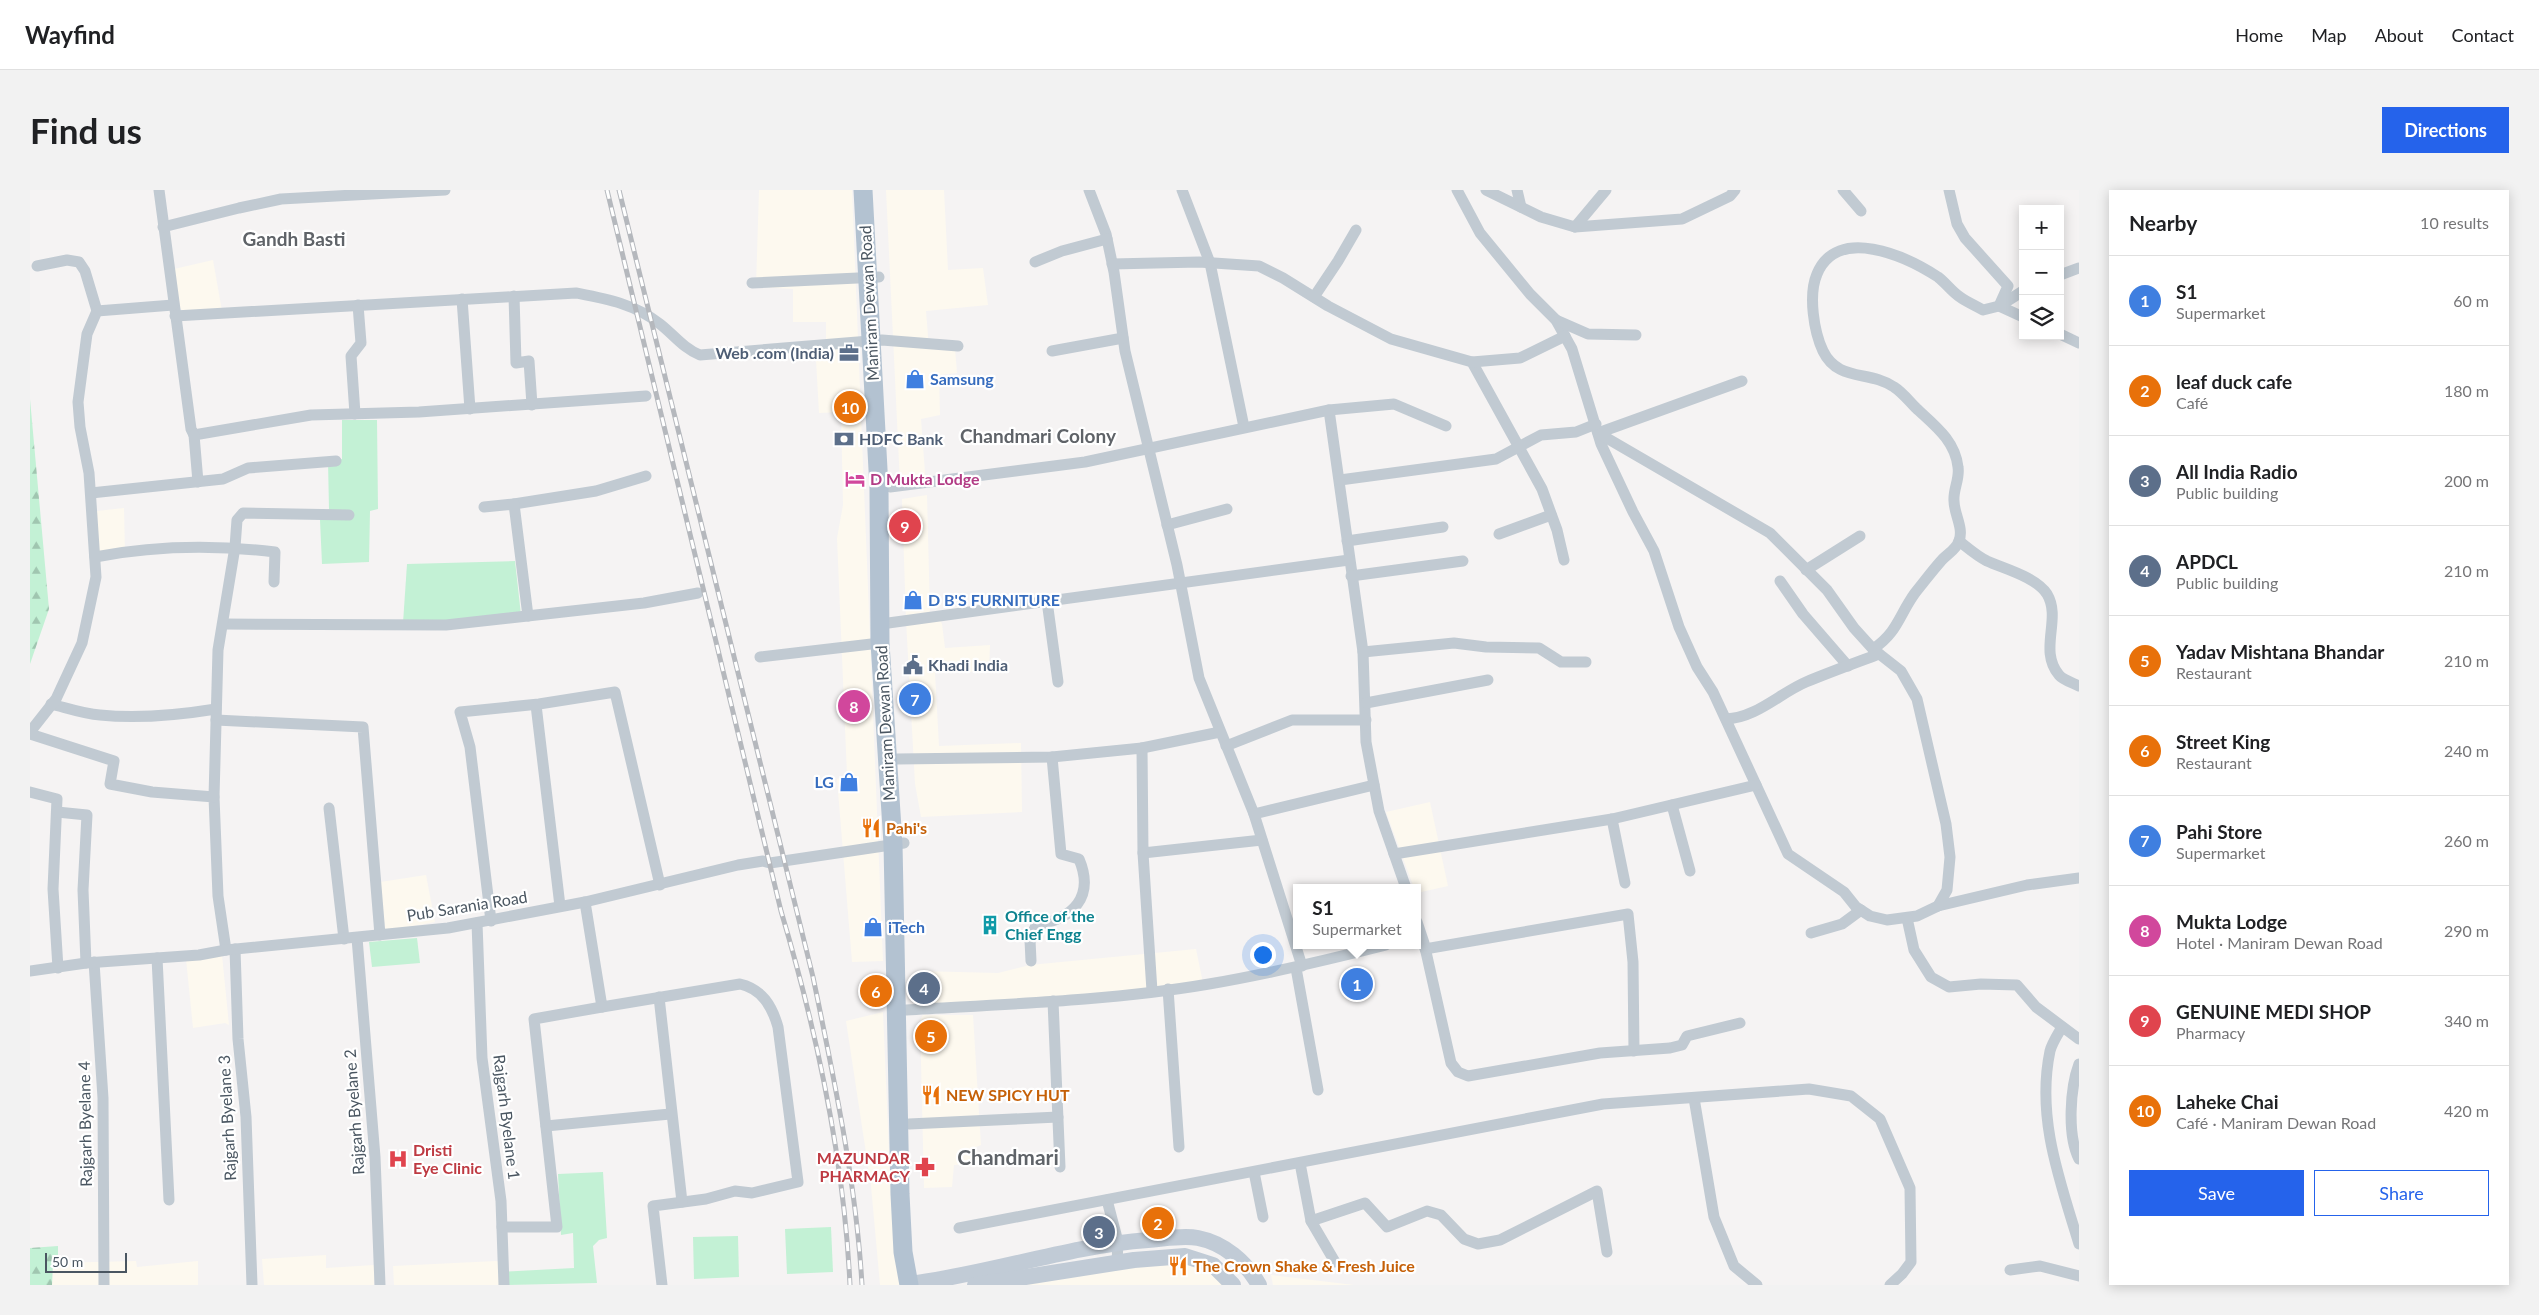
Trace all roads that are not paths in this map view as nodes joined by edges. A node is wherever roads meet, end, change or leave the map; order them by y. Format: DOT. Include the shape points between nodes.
graph roads {
  1 [pos="159,190"];
  2 [pos="445,190"];
  3 [pos="863,190"];
  4 [pos="874,190"];
  5 [pos="1089,190"];
  6 [pos="1182,190"];
  7 [pos="1458,190"];
  8 [pos="1486,190"];
  9 [pos="1517,190"];
  10 [pos="1606,190"];
  11 [pos="1735,190"];
  12 [pos="1843,190"];
  13 [pos="1949,190"];
  14 [pos="1521,207"];
  15 [pos="1861,211"];
  16 [pos="1575,227"];
  17 [pos="163,228"];
  18 [pos="1356,230"];
  19 [pos="1107,239"];
  20 [pos="1036,262"];
  21 [pos="1210,263"];
  22 [pos="1112,264"];
  23 [pos="37,266"];
  24 [pos="2079,268"];
  25 [pos="2064,273"];
  26 [pos="874,278"];
  27 [pos="752,284"];
  28 [pos="2019,294"];
  29 [pos="514,296"];
  30 [pos="1314,296"];
  31 [pos="462,299"];
  32 [pos="172,304"];
  33 [pos="358,305"];
  34 [pos="1999,306"];
  35 [pos="97,311"];
  36 [pos="2019,315"];
  37 [pos="175,316"];
  38 [pos="1556,320"];
  39 [pos="1636,335"];
  40 [pos="1565,336"];
  41 [pos="2064,336"];
  42 [pos="1123,338"];
  43 [pos="877,340"];
  44 [pos="2079,343"];
  45 [pos="958,346"];
  46 [pos="1052,351"];
  47 [pos="1472,362"];
  48 [pos="1742,382"];
  49 [pos="646,396"];
  50 [pos="532,405"];
  51 [pos="470,409"];
  52 [pos="1329,410"];
  53 [pos="355,414"];
  54 [pos="1446,426"];
  55 [pos="1244,427"];
  56 [pos="1597,428"];
  57 [pos="194,435"];
  58 [pos="1518,446"];
  59 [pos="1148,447"];
  60 [pos="336,461"];
  61 [pos="646,476"];
  62 [pos="1340,480"];
  63 [pos="198,482"];
  64 [pos="890,487"];
  65 [pos="91,493"];
  66 [pos="514,504"];
  67 [pos="484,507"];
  68 [pos="1227,509"];
  69 [pos="349,515"];
  70 [pos="1551,515"];
  71 [pos="1167,525"];
  72 [pos="1443,527"];
  73 [pos="1499,534"];
  74 [pos="1860,536"];
  75 [pos="1347,541"];
  76 [pos="1959,541"];
  77 [pos="235,547"];
  78 [pos="95,558"];
  79 [pos="1348,560"];
  80 [pos="1564,560"];
  81 [pos="1463,561"];
  82 [pos="1806,570"];
  83 [pos="1351,576"];
  84 [pos="1780,581"];
  85 [pos="274,582"];
  86 [pos="1180,582"];
  87 [pos="698,592"];
  88 [pos="1047,601"];
  89 [pos="528,616"];
  90 [pos="886,623"];
  91 [pos="223,624"];
  92 [pos="880,643"];
  93 [pos="1876,651"];
  94 [pos="1363,652"];
  95 [pos="760,657"];
  96 [pos="1586,662"];
  97 [pos="1848,666"];
  98 [pos="1488,680"];
  99 [pos="1058,682"];
  100 [pos="2079,686"];
  101 [pos="1366,703"];
  102 [pos="51,704"];
  103 [pos="536,705"];
  104 [pos="216,714"];
  105 [pos="1726,719"];
  106 [pos="1366,720"];
  107 [pos="1220,732"];
  108 [pos="30,733"];
  109 [pos="1226,746"];
  110 [pos="1142,748"];
  111 [pos="1052,757"];
  112 [pos="897,759"];
  113 [pos="1374,785"];
  114 [pos="1756,785"];
  115 [pos="30,792"];
  116 [pos="214,797"];
  117 [pos="1672,805"];
  118 [pos="329,808"];
  119 [pos="56,812"];
  120 [pos="1254,814"];
  121 [pos="1612,819"];
  122 [pos="1262,840"];
  123 [pos="898,843"];
  124 [pos="1144,853"];
  125 [pos="1394,854"];
  126 [pos="1690,870"];
  127 [pos="2079,878"];
  128 [pos="1625,882"];
  129 [pos="1405,884"];
  130 [pos="660,885"];
  131 [pos="585,902"];
  132 [pos="560,906"];
  133 [pos="1938,906"];
  134 [pos="1861,910"];
  135 [pos="1907,918"];
  136 [pos="492,921"];
  137 [pos="477,923"];
  138 [pos="1811,933"];
  139 [pos="380,935"];
  140 [pos="357,938"];
  141 [pos="344,939"];
  142 [pos="1421,941"];
  143 [pos="1293,946"];
  144 [pos="231,949"];
  145 [pos="1294,949"];
  146 [pos="1370,949"];
  147 [pos="1425,949"];
  148 [pos="157,958"];
  149 [pos="1031,961"];
  150 [pos="90,962"];
  151 [pos="1299,967"];
  152 [pos="58,968"];
  153 [pos="30,971"];
  154 [pos="1168,989"];
  155 [pos="1152,991"];
  156 [pos="659,997"];
  157 [pos="1053,1001"];
  158 [pos="602,1007"];
  159 [pos="906,1010"];
  160 [pos="1740,1023"];
  161 [pos="2062,1027"];
  162 [pos="2079,1039"];
  163 [pos="1634,1051"];
  164 [pos="2079,1064"];
  165 [pos="1318,1090"];
  166 [pos="1694,1098"];
  167 [pos="670,1114"];
  168 [pos="1058,1117"];
  169 [pos="909,1124"];
  170 [pos="546,1126"];
  171 [pos="1179,1147"];
  172 [pos="2079,1159"];
  173 [pos="1300,1163"];
  174 [pos="1060,1167"];
  175 [pos="1254,1172"];
  176 [pos="169,1200"];
  177 [pos="1107,1200"];
  178 [pos="682,1202"];
  179 [pos="1263,1217"];
  180 [pos="1311,1221"];
  181 [pos="502,1227"];
  182 [pos="959,1228"];
  183 [pos="1118,1242"];
  184 [pos="2079,1244"];
  185 [pos="1607,1252"];
  186 [pos="1335,1262"];
  187 [pos="1117,1263"];
  188 [pos="2010,1270"];
  189 [pos="2079,1276"];
  190 [pos="915,1284"];
  191 [pos="104,1285"];
  192 [pos="252,1285"];
  193 [pos="380,1285"];
  194 [pos="504,1285"];
  195 [pos="662,1285"];
  196 [pos="975,1285"];
  197 [pos="1234,1285"];
  198 [pos="1259,1285"];
  199 [pos="1757,1285"];
  200 [pos="1890,1285"];
  1 -- 17 [label="street"];
  2 -- 17 [label="street" via="281,199"];
  3 -- 26 [label="main road, Maniram Dewan Road"];
  4 -- 26 [label="main road, Maniram Dewan Road"];
  5 -- 19 [label="street"];
  6 -- 21 [label="street"];
  7 -- 38 [label="street" via="1480,233"];
  8 -- 14 [label="street"];
  9 -- 14 [label="street"];
  10 -- 16 [label="street"];
  11 -- 16 [label="street" via="1730,196 1682,219"];
  12 -- 15 [label="street"];
  13 -- 34 [label="street" via="1957,224 1965,238 2008,286"];
  14 -- 16 [label="street"];
  17 -- 32 [label="street"];
  18 -- 30 [label="street"];
  19 -- 20 [label="street" via="1062,250"];
  19 -- 22 [label="street"];
  21 -- 22 [label="street"];
  21 -- 30 [label="street" via="1259,266"];
  21 -- 55 [label="street"];
  22 -- 42 [label="street"];
  23 -- 35 [label="street" via="67,260 79,262 85,271"];
  24 -- 25 [label="street"];
  26 -- 27 [label="street"];
  26 -- 43 [label="main road, Maniram Dewan Road"];
  28 -- 34 [label="street"];
  29 -- 31 [label="street"];
  29 -- 43 [label="street" via="576,293 618,301 649,316 685,348 700,355"];
  29 -- 50 [label="street" via="516,363 529,361"];
  30 -- 47 [label="street" via="1391,339"];
  31 -- 33 [label="street"];
  31 -- 51 [label="street"];
  32 -- 35 [label="street"];
  32 -- 37 [label="street"];
  33 -- 37 [label="street"];
  33 -- 53 [label="street" via="361,343 351,356"];
  34 -- 36 [label="street"];
  34 -- 76 [label="street" via="1983,310 1959,297 1939,278 1916,265 1862,247 1846,248 1831,254 1820,265 1811,298 1822,350 1832,366 1844,372 1876,378 1894,387 1939,427 1948,440 1958,466 1959,479 1954,500"];
  35 -- 65 [label="street" via="87,334 78,402"];
  37 -- 57 [label="street"];
  38 -- 39 [label="street" via="1588,334"];
  38 -- 40 [label="street"];
  40 -- 47 [label="street" via="1520,358"];
  40 -- 56 [label="street"];
  41 -- 44 [label="street"];
  42 -- 46 [label="street"];
  42 -- 59 [label="street"];
  43 -- 45 [label="street"];
  43 -- 64 [label="main road, Maniram Dewan Road"];
  43 -- 90 [label="main road, Maniram Dewan Road" via="879,488"];
  47 -- 58 [label="street"];
  48 -- 56 [label="street"];
  49 -- 50 [label="street"];
  50 -- 51 [label="street"];
  51 -- 53 [label="street"];
  52 -- 54 [label="street" via="1394,404"];
  52 -- 55 [label="street"];
  52 -- 62 [label="street"];
  53 -- 57 [label="street" via="311,415"];
  55 -- 59 [label="street"];
  56 -- 58 [label="street" via="1541,435"];
  56 -- 82 [label="street" via="1770,533"];
  56 -- 105 [label="street" via="1625,497 1654,551 1679,627"];
  57 -- 63 [label="street"];
  58 -- 62 [label="street" via="1496,459"];
  58 -- 70 [label="street" via="1542,489"];
  59 -- 64 [label="street" via="1085,462"];
  59 -- 71 [label="street"];
  60 -- 63 [label="street" via="248,468 223,479"];
  61 -- 66 [label="street" via="596,491"];
  62 -- 75 [label="street"];
  63 -- 65 [label="street"];
  64 -- 90 [label="main road, Maniram Dewan Road"];
  65 -- 78 [label="street"];
  66 -- 67 [label="street"];
  66 -- 89 [label="street"];
  68 -- 71 [label="street"];
  69 -- 77 [label="street, Rajgarh Byelane 3" via="243,513 237,520"];
  70 -- 73 [label="street"];
  70 -- 80 [label="street"];
  71 -- 86 [label="street"];
  72 -- 75 [label="street"];
  74 -- 82 [label="street"];
  75 -- 79 [label="street"];
  76 -- 93 [label="street" via="1914,595 1893,633"];
  76 -- 100 [label="street" via="1986,560 2021,574 2046,592 2053,608 2049,650 2052,661 2059,676"];
  77 -- 78 [label="street" via="124,552"];
  77 -- 85 [label="street" via="275,552"];
  77 -- 91 [label="street, Rajgarh Byelane 3"];
  78 -- 102 [label="street" via="96,577 82,643"];
  79 -- 83 [label="street"];
  79 -- 86 [label="street"];
  81 -- 83 [label="street"];
  82 -- 93 [label="street" via="1827,590 1854,628"];
  83 -- 94 [label="street"];
  84 -- 97 [label="street" via="1803,614"];
  86 -- 88 [label="street"];
  86 -- 107 [label="street" via="1199,678"];
  87 -- 89 [label="street" via="644,603"];
  88 -- 90 [label="street"];
  88 -- 99 [label="street"];
  89 -- 91 [label="street" via="446,625"];
  90 -- 92 [label="main road, Maniram Dewan Road"];
  90 -- 112 [label="main road, Maniram Dewan Road"];
  91 -- 104 [label="street, Rajgarh Byelane 3" via="218,650"];
  92 -- 95 [label="street"];
  92 -- 123 [label="main road, Maniram Dewan Road"];
  93 -- 97 [label="street"];
  93 -- 133 [label="street" via="1901,671 1914,692 1937,784 1950,857 1947,890"];
  94 -- 96 [label="street" via="1454,643 1539,648 1561,662"];
  94 -- 101 [label="street"];
  97 -- 105 [label="street" via="1804,682 1756,710 1735,719"];
  98 -- 101 [label="street"];
  101 -- 106 [label="street"];
  102 -- 104 [label="street" via="99,715"];
  102 -- 108 [label="street"];
  103 -- 130 [label="street" via="615,692"];
  103 -- 132 [label="street"];
  103 -- 136 [label="street" via="460,712 470,747"];
  104 -- 116 [label="street, Rajgarh Byelane 3"];
  104 -- 139 [label="street" via="363,727"];
  105 -- 114 [label="street"];
  106 -- 109 [label="street" via="1292,720"];
  106 -- 113 [label="street" via="1366,742"];
  107 -- 109 [label="street"];
  107 -- 110 [label="street"];
  108 -- 116 [label="street" via="114,761 110,784 152,792"];
  109 -- 120 [label="street"];
  110 -- 111 [label="street"];
  110 -- 124 [label="street"];
  111 -- 112 [label="street"];
  111 -- 149 [label="street" via="1062,854 1079,860 1086,875 1082,896 1072,912 1054,922 1036,925 1030,940"];
  112 -- 123 [label="main road, Maniram Dewan Road"];
  113 -- 120 [label="street"];
  113 -- 125 [label="street"];
  114 -- 117 [label="street"];
  114 -- 134 [label="street" via="1788,854 1844,892"];
  115 -- 119 [label="street" via="57,799"];
  116 -- 144 [label="street, Rajgarh Byelane 3" via="218,896"];
  117 -- 121 [label="street"];
  117 -- 126 [label="street"];
  118 -- 141 [label="street"];
  119 -- 150 [label="street, Rajgarh Byelane 4" via="87,815 83,890"];
  119 -- 152 [label="street" via="53,889"];
  120 -- 122 [label="street"];
  121 -- 125 [label="street"];
  121 -- 128 [label="street"];
  122 -- 124 [label="street"];
  122 -- 143 [label="street"];
  123 -- 130 [label="street, Pub Sarania Road" via="738,865"];
  123 -- 159 [label="main road, Maniram Dewan Road"];
  123 -- 190 [label="main road, Maniram Dewan Road" via="900,1194 903,1252"];
  124 -- 155 [label="street"];
  125 -- 129 [label="street"];
  127 -- 133 [label="street" via="2027,885"];
  130 -- 131 [label="street, Pub Sarania Road"];
  131 -- 132 [label="street, Pub Sarania Road"];
  131 -- 158 [label="street"];
  132 -- 136 [label="street, Pub Sarania Road"];
  133 -- 135 [label="street"];
  134 -- 135 [label="street" via="1887,920"];
  134 -- 138 [label="street" via="1842,924"];
  135 -- 161 [label="street" via="1914,950 1931,977 1949,987 2017,985 2036,1007"];
  136 -- 137 [label="street, Pub Sarania Road"];
  137 -- 139 [label="street, Pub Sarania Road"];
  137 -- 181 [label="street, Rajgarh Byelane 1" via="482,1058 494,1136"];
  139 -- 140 [label="street, Pub Sarania Road"];
  140 -- 141 [label="street, Pub Sarania Road"];
  140 -- 193 [label="street, Rajgarh Byelane 2" via="375,1157"];
  141 -- 144 [label="street, Pub Sarania Road"];
  142 -- 147 [label="street"];
  144 -- 148 [label="street, Pub Sarania Road" via="199,956"];
  144 -- 192 [label="street, Rajgarh Byelane 3" via="246,1117"];
  145 -- 151 [label="street"];
  146 -- 151 [label="street"];
  147 -- 163 [label="street" via="1451,1063 1458,1072 1468,1076 1600,1053"];
  147 -- 163 [label="street" via="1628,914 1633,962"];
  148 -- 150 [label="street, Pub Sarania Road"];
  148 -- 176 [label="street"];
  150 -- 152 [label="street, Pub Sarania Road"];
  150 -- 191 [label="street, Rajgarh Byelane 4" via="102,1098"];
  151 -- 154 [label="street"];
  151 -- 165 [label="street"];
  152 -- 153 [label="street, Pub Sarania Road"];
  154 -- 155 [label="street"];
  154 -- 171 [label="street"];
  155 -- 157 [label="street"];
  156 -- 158 [label="street"];
  156 -- 167 [label="street"];
  156 -- 178 [label="street" via="740,984 751,986 761,994 774,1012 778,1027 798,1182 771,1190 735,1191"];
  157 -- 159 [label="street"];
  157 -- 168 [label="street"];
  158 -- 170 [label="street" via="534,1019"];
  159 -- 169 [label="main road, Maniram Dewan Road"];
  160 -- 163 [label="street" via="1687,1036 1682,1045 1676,1047"];
  161 -- 162 [label="street"];
  161 -- 184 [label="street" via="2050,1049 2046,1092 2049,1135 2055,1168"];
  164 -- 172 [label="street" via="2070,1112"];
  166 -- 173 [label="street" via="1603,1104"];
  166 -- 199 [label="street" via="1714,1217 1734,1266"];
  166 -- 200 [label="street" via="1809,1090 1851,1096 1880,1120 1910,1188 1910,1262"];
  167 -- 170 [label="street"];
  167 -- 178 [label="street"];
  168 -- 169 [label="street"];
  168 -- 174 [label="street"];
  169 -- 190 [label="main road, Maniram Dewan Road"];
  170 -- 181 [label="street" via="557,1227"];
  173 -- 175 [label="street"];
  173 -- 180 [label="street"];
  175 -- 177 [label="street"];
  175 -- 179 [label="street"];
  177 -- 182 [label="street"];
  177 -- 183 [label="street"];
  178 -- 195 [label="street" via="653,1206"];
  180 -- 185 [label="street" via="1365,1203 1387,1227 1427,1211 1441,1215 1464,1239 1478,1244 1500,1240 1597,1190"];
  180 -- 186 [label="street"];
  181 -- 194 [label="street, Rajgarh Byelane 1"];
  183 -- 187 [label="street"];
  183 -- 190 [label="main road"];
  183 -- 198 [label="main road" via="1178,1238 1210,1242 1232,1254 1251,1271"];
  187 -- 196 [label="main road"];
  187 -- 197 [label="main road" via="1185,1256 1213,1265"];
  188 -- 189 [label="street" via="2040,1266"];
}
